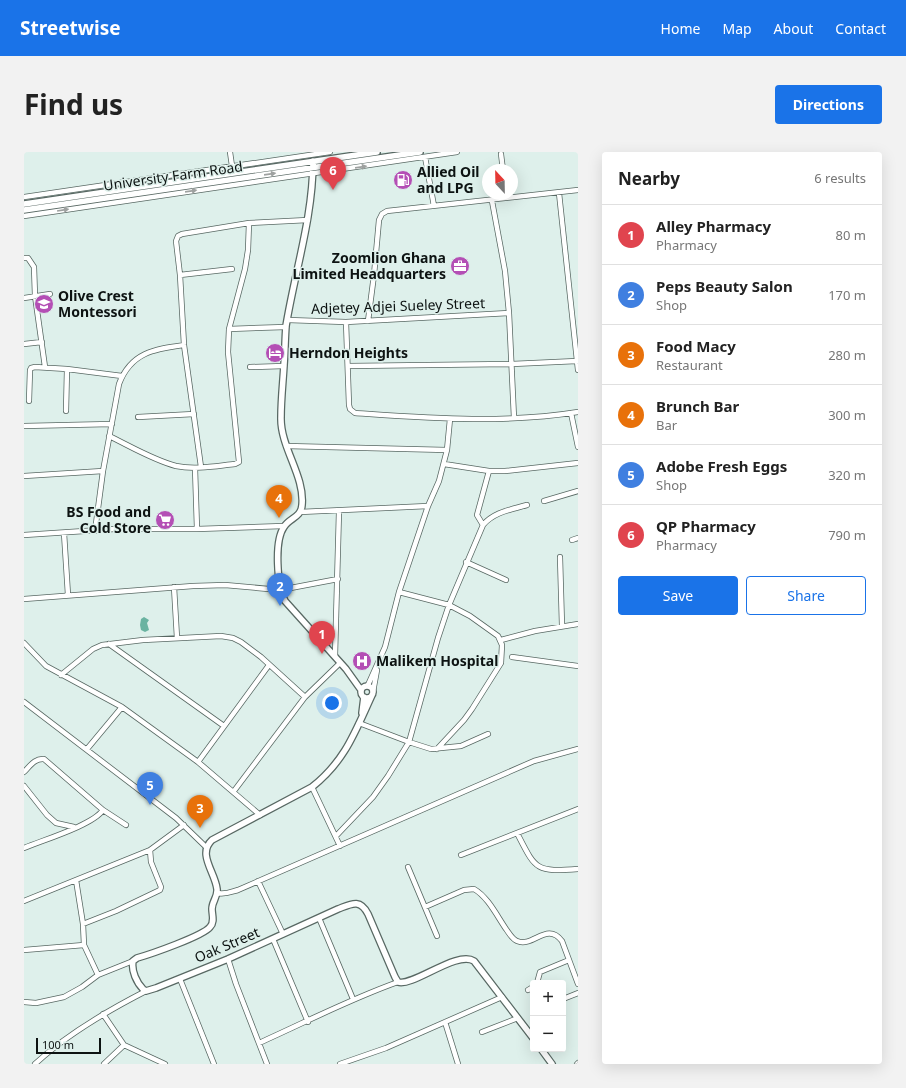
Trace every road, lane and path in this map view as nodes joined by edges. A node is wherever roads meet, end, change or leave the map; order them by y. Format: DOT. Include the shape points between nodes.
graph roads {
  1 [pos="230,152"];
  2 [pos="330,152"];
  3 [pos="377,152"];
  4 [pos="420,152"];
  5 [pos="456,152"];
  6 [pos="501,154"];
  7 [pos="425,157"];
  8 [pos="502,164"];
  9 [pos="232,166"];
  10 [pos="313,167"];
  11 [pos="578,190"];
  12 [pos="559,193"];
  13 [pos="518,195"];
  14 [pos="24,197"];
  15 [pos="492,201"];
  16 [pos="24,204"];
  17 [pos="434,206"];
  18 [pos="24,210"];
  19 [pos="24,216"];
  20 [pos="308,220"];
  21 [pos="249,223"];
  22 [pos="24,258"];
  23 [pos="232,269"];
  24 [pos="180,274"];
  25 [pos="50,294"];
  26 [pos="35,296"];
  27 [pos="24,298"];
  28 [pos="509,313"];
  29 [pos="288,320"];
  30 [pos="368,321"];
  31 [pos="346,322"];
  32 [pos="286,327"];
  33 [pos="229,329"];
  34 [pos="42,342"];
  35 [pos="24,344"];
  36 [pos="184,344"];
  37 [pos="577,360"];
  38 [pos="512,364"];
  39 [pos="284,366"];
  40 [pos="348,366"];
  41 [pos="578,366"];
  42 [pos="45,367"];
  43 [pos="250,367"];
  44 [pos="67,369"];
  45 [pos="578,370"];
  46 [pos="122,376"];
  47 [pos="29,401"];
  48 [pos="66,411"];
  49 [pos="578,412"];
  50 [pos="571,413"];
  51 [pos="194,414"];
  52 [pos="138,417"];
  53 [pos="514,418"];
  54 [pos="450,419"];
  55 [pos="112,424"];
  56 [pos="24,426"];
  57 [pos="109,436"];
  58 [pos="286,446"];
  59 [pos="578,447"];
  60 [pos="447,450"];
  61 [pos="578,463"];
  62 [pos="444,464"];
  63 [pos="202,467"];
  64 [pos="195,468"];
  65 [pos="103,471"];
  66 [pos="489,471"];
  67 [pos="24,476"];
  68 [pos="578,491"];
  69 [pos="544,501"];
  70 [pos="527,505"];
  71 [pos="428,506"];
  72 [pos="339,511"];
  73 [pos="300,512"];
  74 [pos="483,525"];
  75 [pos="284,526"];
  76 [pos="197,529"];
  77 [pos="95,531"];
  78 [pos="64,533"];
  79 [pos="24,535"];
  80 [pos="578,538"];
  81 [pos="572,540"];
  82 [pos="560,557"];
  83 [pos="466,562"];
  84 [pos="338,579"];
  85 [pos="506,580"];
  86 [pos="174,587"];
  87 [pos="280,590"];
  88 [pos="399,592"];
  89 [pos="68,595"];
  90 [pos="24,599"];
  91 [pos="449,605"];
  92 [pos="578,624"];
  93 [pos="562,626"];
  94 [pos="177,638"];
  95 [pos="500,640"];
  96 [pos="24,643"];
  97 [pos="109,644"];
  98 [pos="335,656"];
  99 [pos="512,657"];
  100 [pos="379,662"];
  101 [pos="340,663"];
  102 [pos="269,665"];
  103 [pos="578,666"];
  104 [pos="61,675"];
  105 [pos="365,687"];
  106 [pos="373,694"];
  107 [pos="305,697"];
  108 [pos="364,697"];
  109 [pos="24,702"];
  110 [pos="122,707"];
  111 [pos="360,721"];
  112 [pos="224,726"];
  113 [pos="488,734"];
  114 [pos="409,742"];
  115 [pos="87,749"];
  116 [pos="436,749"];
  117 [pos="578,749"];
  118 [pos="198,762"];
  119 [pos="24,772"];
  120 [pos="24,786"];
  121 [pos="312,787"];
  122 [pos="234,792"];
  123 [pos="578,809"];
  124 [pos="103,810"];
  125 [pos="260,815"];
  126 [pos="126,825"];
  127 [pos="184,825"];
  128 [pos="75,827"];
  129 [pos="517,833"];
  130 [pos="336,836"];
  131 [pos="340,846"];
  132 [pos="206,847"];
  133 [pos="24,848"];
  134 [pos="150,850"];
  135 [pos="461,855"];
  136 [pos="408,867"];
  137 [pos="578,869"];
  138 [pos="76,880"];
  139 [pos="258,881"];
  140 [pos="217,893"];
  141 [pos="24,901"];
  142 [pos="425,907"];
  143 [pos="319,918"];
  144 [pos="82,924"];
  145 [pos="283,934"];
  146 [pos="436,936"];
  147 [pos="273,939"];
  148 [pos="84,945"];
  149 [pos="24,950"];
  150 [pos="228,959"];
  151 [pos="569,960"];
  152 [pos="133,961"];
  153 [pos="98,975"];
  154 [pos="180,979"];
  155 [pos="538,980"];
  156 [pos="398,982"];
  157 [pos="578,984"];
  158 [pos="146,991"];
  159 [pos="578,993"];
  160 [pos="502,997"];
  161 [pos="566,998"];
  162 [pos="353,999"];
  163 [pos="24,1002"];
  164 [pos="103,1014"];
  165 [pos="518,1018"];
  166 [pos="308,1022"];
  167 [pos="444,1022"];
  168 [pos="482,1032"];
  169 [pos="530,1034"];
  170 [pos="259,1043"];
  171 [pos="124,1044"];
  172 [pos="545,1052"];
  173 [pos="35,1064"];
  174 [pos="104,1064"];
  175 [pos="165,1064"];
  176 [pos="214,1064"];
  177 [pos="267,1064"];
  178 [pos="340,1064"];
  179 [pos="458,1064"];
  180 [pos="552,1064"];
  1 -- 9 [label="street"];
  2 -- 9 [label="street"];
  3 -- 10 [label="street, University Farm Road"];
  4 -- 10 [label="street, University Farm Road"];
  5 -- 7 [label="street"];
  6 -- 8 [label="street"];
  10 -- 7 [label="street, one-way"];
  7 -- 17 [label="street"];
  9 -- 14 [label="street"];
  10 -- 16 [label="street, University Farm Road"];
  18 -- 10 [label="street, University Farm Road, one-way"];
  19 -- 10 [label="street, one-way"];
  10 -- 20 [label="street"];
  11 -- 12 [label="street"];
  12 -- 13 [label="street"];
  12 -- 37 [label="street"];
  15 -- 17 [label="street"];
  15 -- 28 [label="street" via="505,271"];
  17 -- 30 [label="street" via="382,214 379,220"];
  20 -- 21 [label="street"];
  20 -- 29 [label="street"];
  21 -- 24 [label="street" via="178,236 176,241"];
  21 -- 33 [label="street" via="245,270"];
  22 -- 26 [label="street" via="28,258 34,267"];
  23 -- 24 [label="street"];
  24 -- 36 [label="street"];
  25 -- 26 [label="street"];
  26 -- 27 [label="street"];
  26 -- 34 [label="street"];
  28 -- 30 [label="street, Adjetey Adjei Sueley Street"];
  28 -- 38 [label="street"];
  29 -- 31 [label="street, Adjetey Adjei Sueley Street"];
  29 -- 32 [label="street"];
  30 -- 31 [label="street, Adjetey Adjei Sueley Street"];
  31 -- 40 [label="street"];
  32 -- 33 [label="street"];
  32 -- 39 [label="street"];
  33 -- 63 [label="street" via="228,352 239,462"];
  34 -- 35 [label="street"];
  34 -- 42 [label="street"];
  36 -- 46 [label="street" via="158,348 144,354 133,362"];
  36 -- 51 [label="street"];
  37 -- 38 [label="street"];
  37 -- 41 [label="street"];
  38 -- 40 [label="street"];
  38 -- 53 [label="street"];
  39 -- 43 [label="street"];
  39 -- 58 [label="street" via="280,418"];
  40 -- 54 [label="street" via="349,404 355,413"];
  41 -- 45 [label="street"];
  42 -- 44 [label="street"];
  42 -- 47 [label="street" via="30,370"];
  44 -- 46 [label="street"];
  44 -- 48 [label="street"];
  46 -- 55 [label="street"];
  49 -- 50 [label="street"];
  50 -- 53 [label="street"];
  50 -- 59 [label="street"];
  51 -- 52 [label="street"];
  51 -- 63 [label="street"];
  53 -- 54 [label="street"];
  54 -- 60 [label="street"];
  55 -- 56 [label="street"];
  55 -- 57 [label="street"];
  57 -- 64 [label="street" via="161,461"];
  57 -- 65 [label="street"];
  58 -- 60 [label="street"];
  58 -- 73 [label="street" via="302,494"];
  60 -- 62 [label="street"];
  61 -- 66 [label="street"];
  62 -- 66 [label="street"];
  62 -- 71 [label="street"];
  63 -- 64 [label="street"];
  64 -- 76 [label="street"];
  65 -- 67 [label="street"];
  65 -- 77 [label="street"];
  66 -- 74 [label="street" via="477,515"];
  68 -- 69 [label="street"];
  70 -- 74 [label="street" via="489,518"];
  71 -- 72 [label="street"];
  71 -- 88 [label="street"];
  72 -- 73 [label="street"];
  72 -- 84 [label="street"];
  73 -- 75 [label="street"];
  74 -- 83 [label="street"];
  75 -- 76 [label="street"];
  75 -- 87 [label="street" via="278,545"];
  76 -- 77 [label="street"];
  77 -- 78 [label="street"];
  78 -- 79 [label="street"];
  78 -- 89 [label="street"];
  80 -- 81 [label="street"];
  82 -- 93 [label="street"];
  83 -- 85 [label="street"];
  83 -- 91 [label="street"];
  84 -- 87 [label="street"];
  84 -- 98 [label="street"];
  86 -- 87 [label="street" via="225,585"];
  86 -- 89 [label="street"];
  86 -- 94 [label="street"];
  87 -- 98 [label="street" via="285,601"];
  88 -- 91 [label="street"];
  88 -- 100 [label="street"];
  89 -- 90 [label="street"];
  91 -- 95 [label="street" via="470,616"];
  91 -- 114 [label="street"];
  92 -- 93 [label="street"];
  93 -- 95 [label="street"];
  94 -- 97 [label="street"];
  94 -- 102 [label="street" via="233,638"];
  95 -- 116 [label="street" via="501,663 464,720"];
  96 -- 104 [label="street" via="46,666"];
  97 -- 104 [label="street" via="93,649"];
  97 -- 112 [label="street"];
  98 -- 101 [label="street"];
  99 -- 103 [label="street"];
  100 -- 105 [label="street"];
  100 -- 106 [label="street"];
  101 -- 105 [label="street"];
  101 -- 107 [label="street"];
  102 -- 107 [label="street"];
  102 -- 112 [label="street"];
  104 -- 110 [label="street"];
  105 -- 106 [label="street" via="373,689"];
  105 -- 108 [label="street" via="361,694"];
  106 -- 108 [label="street"];
  106 -- 111 [label="street"];
  107 -- 122 [label="street"];
  108 -- 111 [label="street"];
  109 -- 115 [label="street"];
  110 -- 115 [label="street"];
  110 -- 118 [label="street"];
  111 -- 114 [label="street"];
  111 -- 121 [label="street" via="341,757"];
  112 -- 118 [label="street"];
  113 -- 116 [label="street" via="461,746"];
  114 -- 116 [label="street"];
  114 -- 130 [label="street" via="373,797"];
  115 -- 127 [label="street"];
  117 -- 131 [label="street" via="534,761"];
  118 -- 122 [label="street"];
  119 -- 124 [label="street" via="39,758 44,759"];
  120 -- 128 [label="street" via="56,823"];
  121 -- 125 [label="street"];
  121 -- 130 [label="street"];
  122 -- 125 [label="street"];
  123 -- 129 [label="street"];
  124 -- 126 [label="street"];
  124 -- 128 [label="street" via="96,817"];
  125 -- 132 [label="street" via="212,840"];
  127 -- 132 [label="street"];
  127 -- 134 [label="street"];
  128 -- 133 [label="street"];
  129 -- 135 [label="street"];
  129 -- 137 [label="street" via="529,856 538,866 550,870"];
  130 -- 131 [label="street"];
  131 -- 139 [label="street"];
  132 -- 140 [label="street" via="205,855 216,882"];
  134 -- 138 [label="street"];
  134 -- 144 [label="street" via="160,890"];
  136 -- 142 [label="street"];
  138 -- 141 [label="street"];
  138 -- 144 [label="street"];
  139 -- 140 [label="street" via="228,893"];
  139 -- 145 [label="street"];
  140 -- 152 [label="street" via="212,908 212,924 206,931"];
  142 -- 146 [label="street"];
  142 -- 151 [label="street" via="464,890 474,889 483,896 517,941 526,942 553,934 562,941"];
  143 -- 145 [label="street, Oak Street"];
  143 -- 156 [label="street, Oak Street" via="354,904 362,905"];
  143 -- 162 [label="street"];
  144 -- 148 [label="street"];
  145 -- 147 [label="street, Oak Street"];
  147 -- 150 [label="street, Oak Street"];
  147 -- 166 [label="street"];
  148 -- 149 [label="street"];
  148 -- 153 [label="street"];
  150 -- 154 [label="street, Oak Street"];
  150 -- 170 [label="street"];
  151 -- 155 [label="street" via="540,972"];
  151 -- 157 [label="street"];
  152 -- 153 [label="street"];
  152 -- 158 [label="street" via="134,973 141,988"];
  153 -- 163 [label="street" via="64,997 36,1003"];
  154 -- 158 [label="street, Oak Street"];
  154 -- 176 [label="street"];
  156 -- 160 [label="street" via="405,983 437,968 471,959"];
  156 -- 162 [label="street"];
  158 -- 164 [label="street, Oak Street"];
  159 -- 161 [label="street"];
  160 -- 165 [label="street"];
  160 -- 167 [label="street"];
  162 -- 166 [label="street"];
  164 -- 171 [label="street"];
  164 -- 173 [label="street, Oak Street" via="51,1048"];
  165 -- 168 [label="street"];
  165 -- 169 [label="street"];
  166 -- 170 [label="street"];
  167 -- 178 [label="street" via="386,1048"];
  167 -- 179 [label="street"];
  170 -- 177 [label="street"];
  171 -- 174 [label="street"];
  171 -- 175 [label="street"];
  172 -- 180 [label="street"];
}
